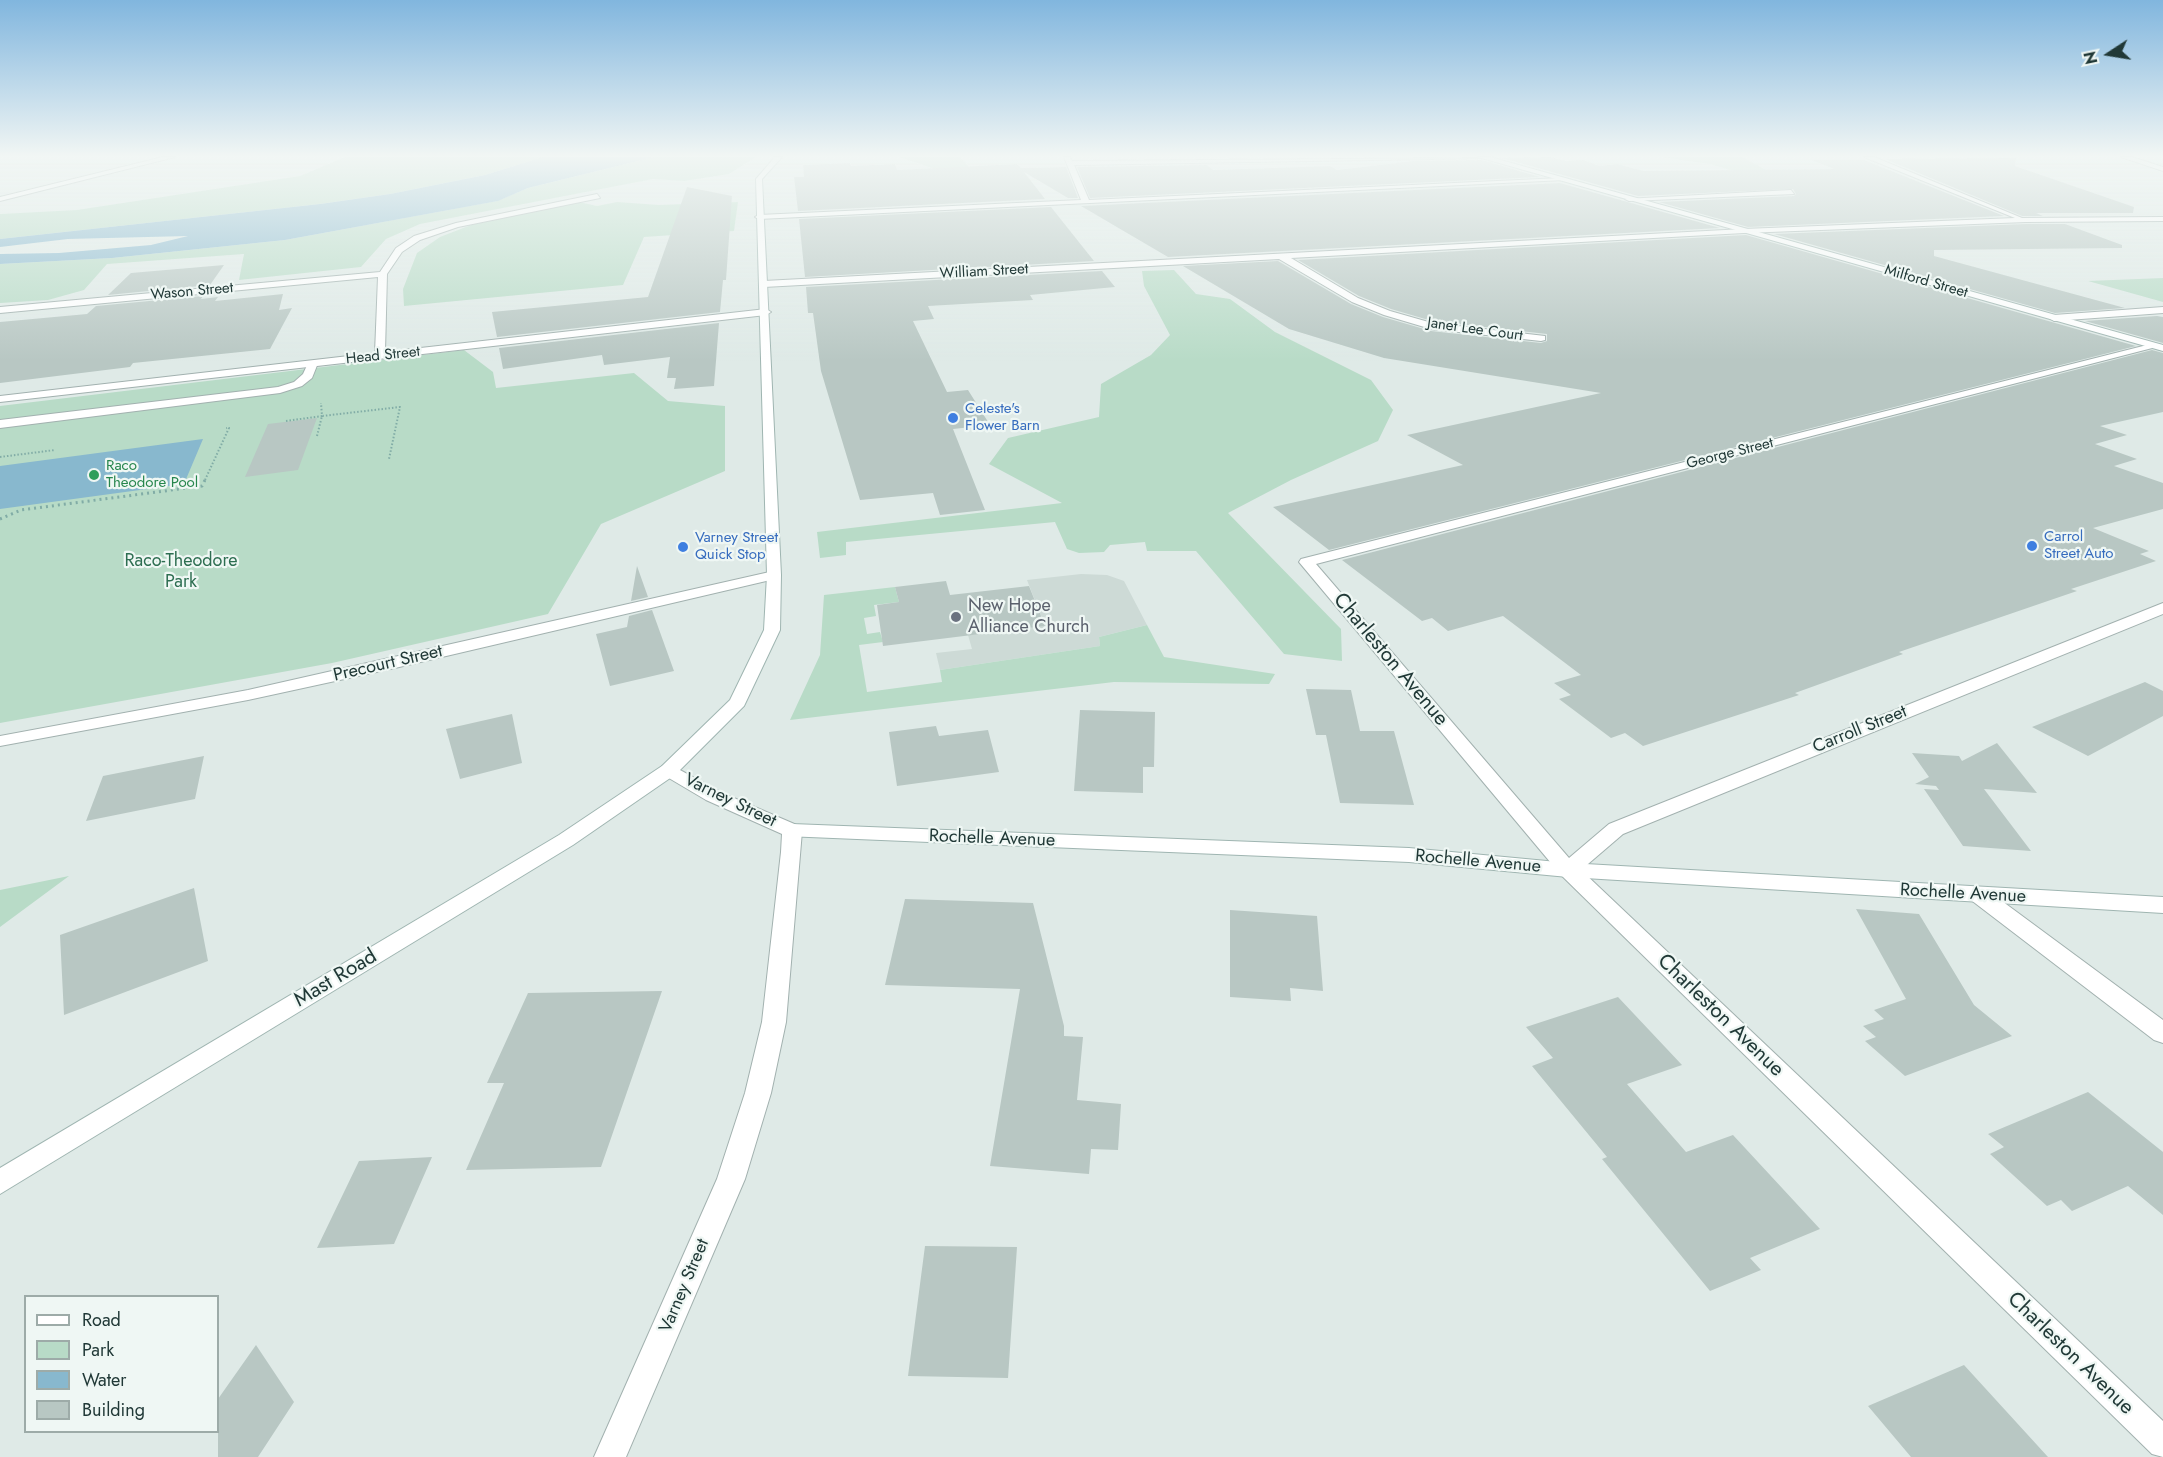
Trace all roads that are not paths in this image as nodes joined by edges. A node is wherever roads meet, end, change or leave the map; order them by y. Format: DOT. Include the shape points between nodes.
graph roads {
  1 [pos="456,225"];
  2 [pos="760,225"];
  3 [pos="1722,225"];
  4 [pos="1898,225"];
  5 [pos="1744,231"];
  6 [pos="1281,256"];
  7 [pos="383,274"];
  8 [pos="764,284"];
  9 [pos="2163,300"];
  10 [pos="0,310"];
  11 [pos="2163,310"];
  12 [pos="766,312"];
  13 [pos="2103,313"];
  14 [pos="2054,318"];
  15 [pos="1541,338"];
  16 [pos="2159,347"];
  17 [pos="380,356"];
  18 [pos="313,363"];
  19 [pos="0,399"];
  20 [pos="0,424"];
  21 [pos="1306,562"];
  22 [pos="774,575"];
  23 [pos="2163,608"];
  24 [pos="0,741"];
  25 [pos="669,770"];
  26 [pos="792,831"];
  27 [pos="1568,870"];
  28 [pos="1979,895"];
  29 [pos="2163,906"];
  30 [pos="2163,1033"];
  31 [pos="0,1182"];
  32 [pos="2163,1443"];
  33 [pos="610,1457"];
  1 -- 7 [label="street" via="417,238 399,250"];
  2 -- 8 [label="street, Varney Street"];
  3 -- 5 [label="street, Milford Street"];
  4 -- 5 [label="street, William Street"];
  5 -- 6 [label="street, William Street"];
  5 -- 14 [label="street, Milford Street"];
  6 -- 8 [label="street, William Street"];
  6 -- 15 [label="street, Janet Lee Court" via="1355,300 1387,313 1443,328"];
  7 -- 10 [label="street, Wason Street"];
  7 -- 17 [label="street"];
  8 -- 12 [label="street, Varney Street"];
  9 -- 13 [label="street" via="2108,307"];
  11 -- 13 [label="street"];
  12 -- 17 [label="street, Head Street"];
  12 -- 22 [label="street, Varney Street"];
  13 -- 14 [label="street"];
  14 -- 16 [label="street, Milford Street"];
  16 -- 21 [label="street, George Street"];
  17 -- 18 [label="street, Head Street"];
  18 -- 19 [label="street, Head Street"];
  18 -- 20 [label="street" via="308,376 280,390"];
  21 -- 27 [label="street, Charleston Avenue"];
  22 -- 24 [label="street, Precourt Street" via="248,695"];
  22 -- 25 [label="street, Varney Street" via="772,630 738,702"];
  23 -- 27 [label="street, Carroll Street" via="1617,829"];
  25 -- 26 [label="street, Varney Street" via="713,796"];
  25 -- 31 [label="street, Mast Road" via="566,840"];
  26 -- 27 [label="street, Rochelle Avenue" via="1409,855"];
  26 -- 33 [label="street, Varney Street" via="774,1022 758,1093 731,1179"];
  27 -- 28 [label="street, Rochelle Avenue"];
  27 -- 32 [label="street, Charleston Avenue"];
  28 -- 29 [label="street, Rochelle Avenue"];
  28 -- 30 [label="street"];
}
